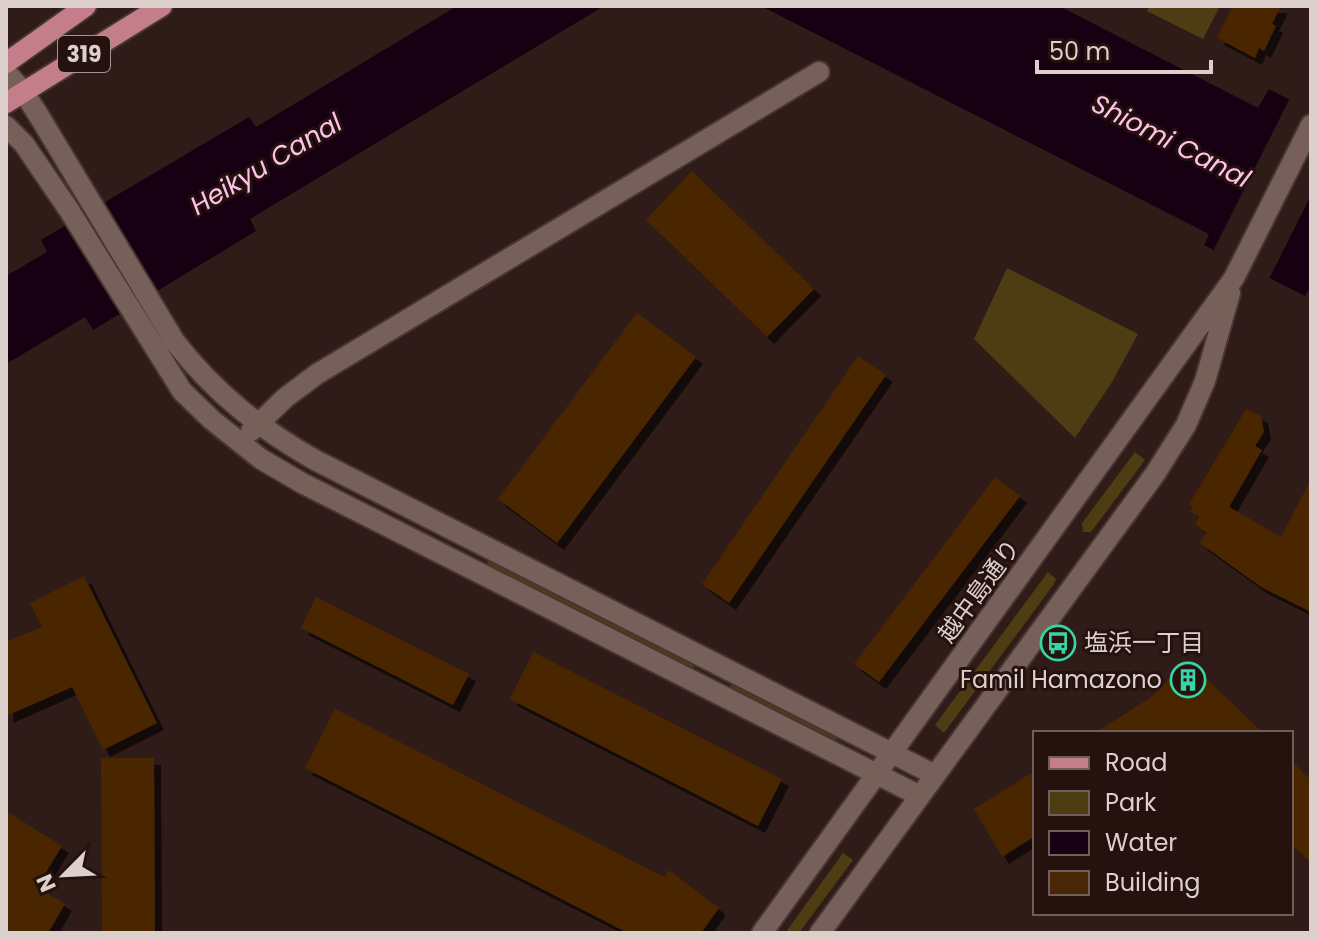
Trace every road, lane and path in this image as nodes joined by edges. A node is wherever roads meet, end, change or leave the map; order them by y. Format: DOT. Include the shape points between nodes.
graph roads {
  1 [pos="86,6"];
  2 [pos="162,6"];
  3 [pos="6,63"];
  4 [pos="6,72"];
  5 [pos="819,72"];
  6 [pos="15,97"];
  7 [pos="1311,125"];
  8 [pos="6,126"];
  9 [pos="1234,278"];
  10 [pos="258,424"];
  11 [pos="239,442"];
  12 [pos="893,753"];
  13 [pos="877,774"];
  14 [pos="935,775"];
  15 [pos="920,796"];
  16 [pos="762,933"];
  17 [pos="820,933"];
  1 -- 3 [label="main road, 319"];
  2 -- 6 [label="main road, 319"];
  4 -- 6 [label="street"];
  5 -- 10 [label="street" via="317,374"];
  6 -- 10 [label="street" via="90,200 175,342 202,376"];
  7 -- 9 [label="street, 越中島通り"];
  8 -- 11 [label="street" via="69,210 182,391"];
  9 -- 12 [label="street, 越中島通り"];
  9 -- 14 [label="street, 越中島通り" via="1205,381 1186,425"];
  10 -- 11 [label="street"];
  10 -- 12 [label="street" via="315,460"];
  11 -- 13 [label="street" via="302,483"];
  12 -- 13 [label="street, 越中島通り"];
  12 -- 14 [label="street"];
  13 -- 15 [label="street"];
  13 -- 16 [label="street, 越中島通り"];
  14 -- 15 [label="street, 越中島通り"];
  15 -- 17 [label="street, 越中島通り"];
}
